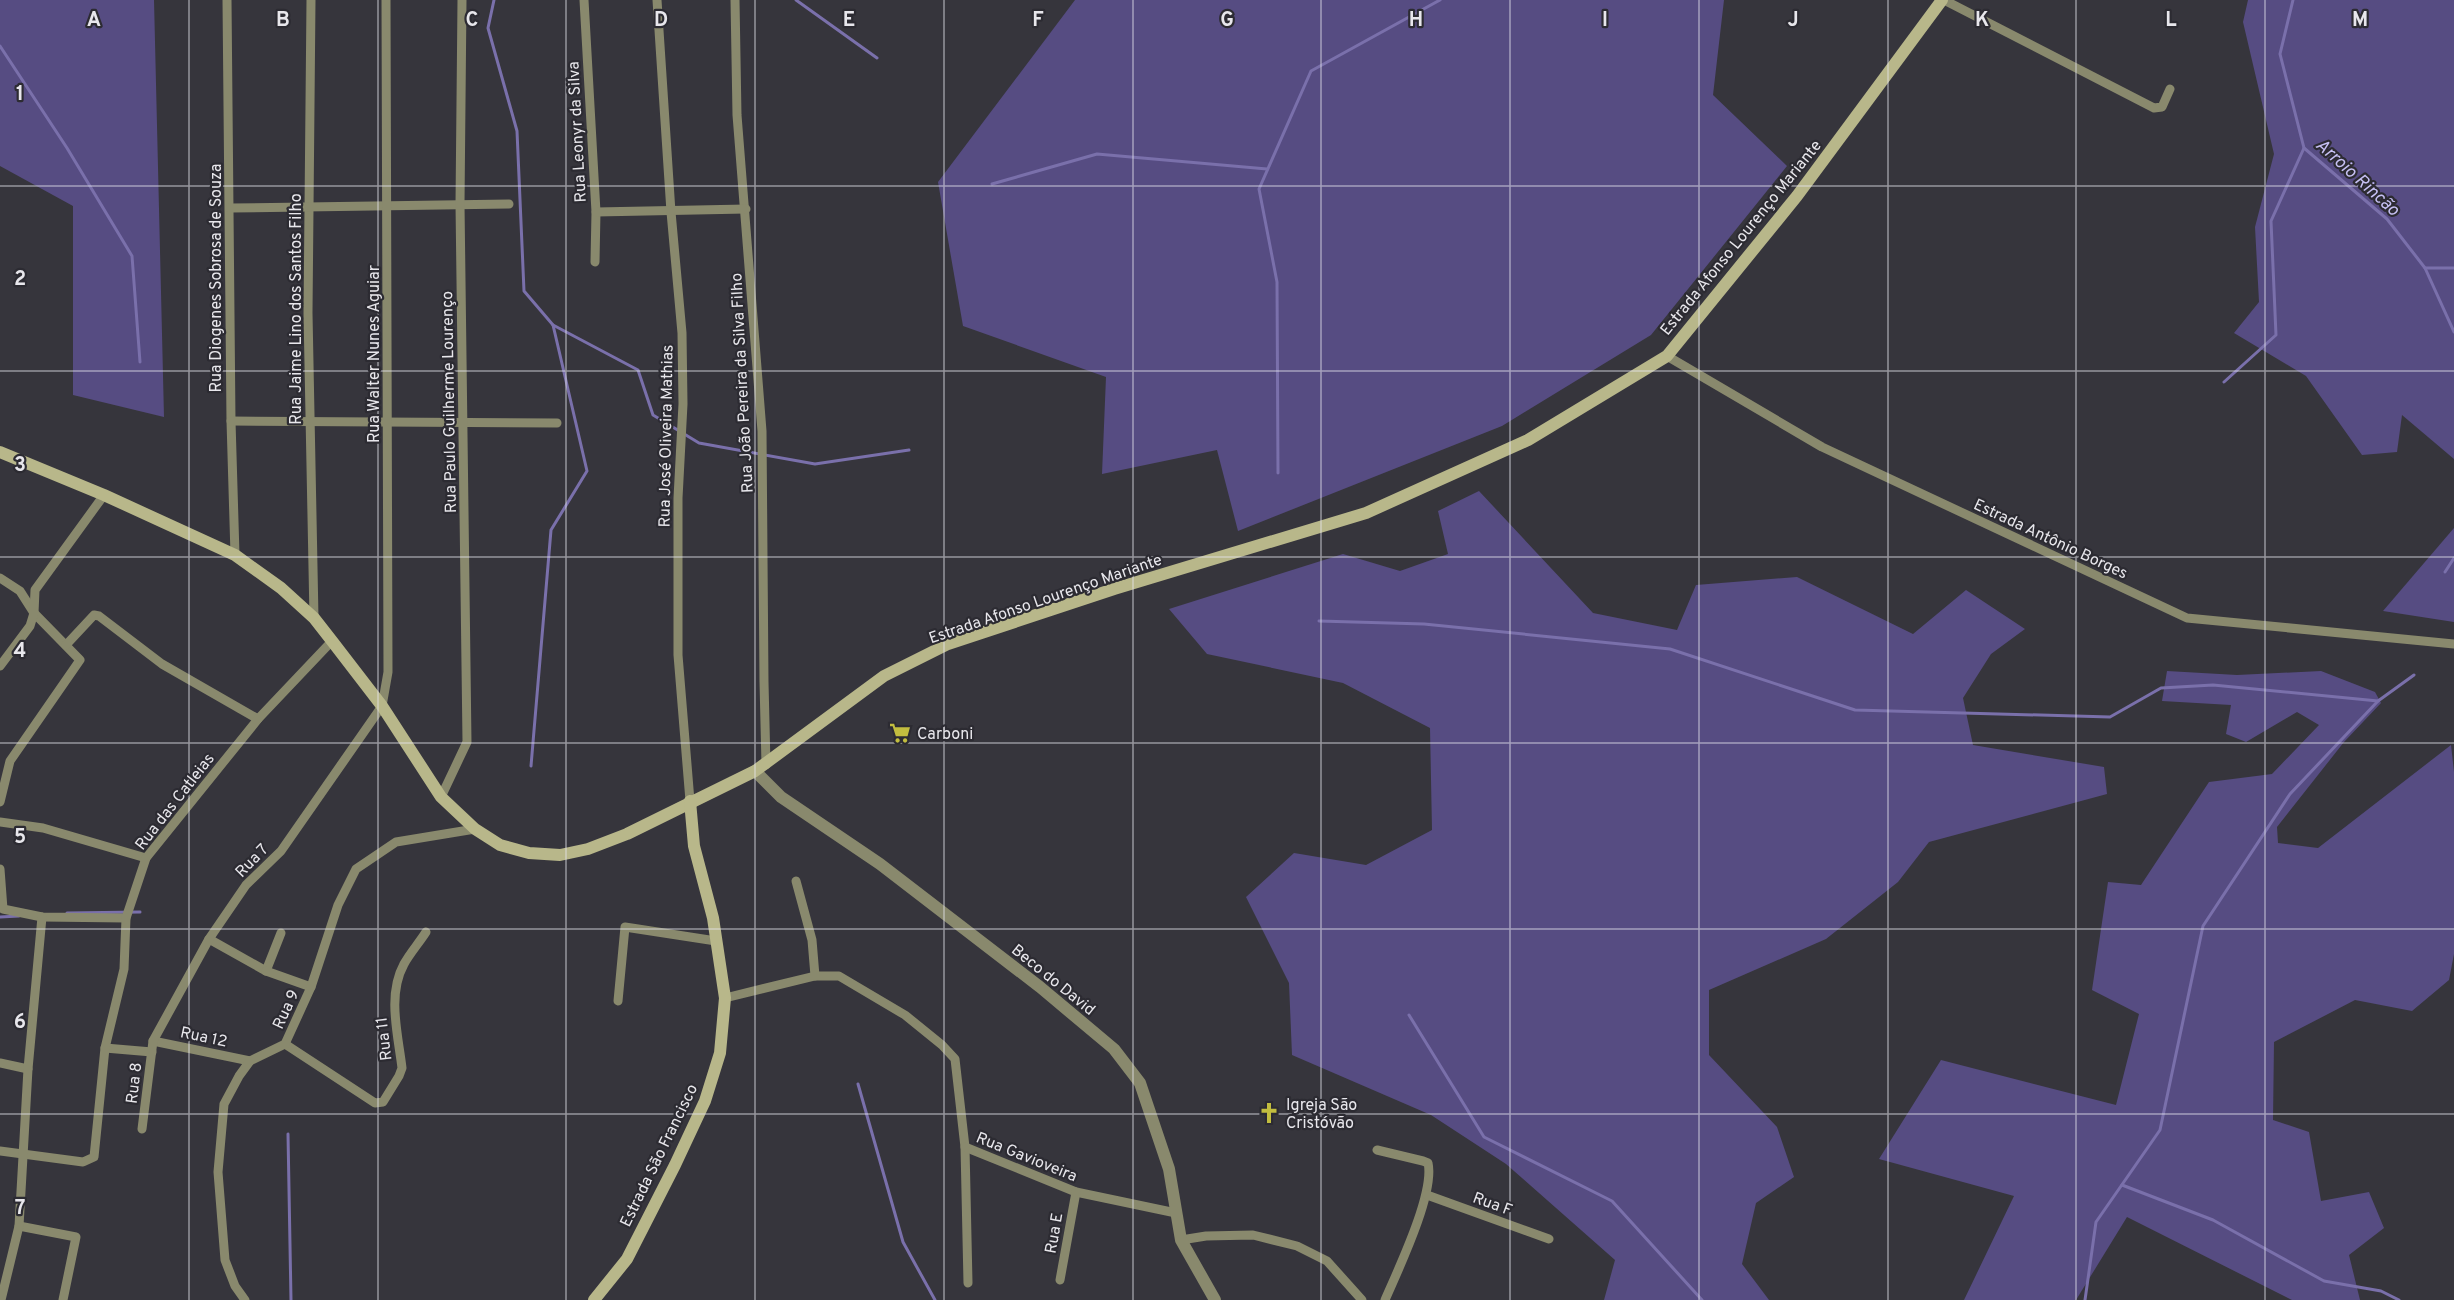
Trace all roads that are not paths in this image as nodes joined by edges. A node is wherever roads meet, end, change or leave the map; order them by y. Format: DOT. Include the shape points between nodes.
graph roads {
  1 [pos="227,0"];
  2 [pos="311,0"];
  3 [pos="386,0"];
  4 [pos="462,0"];
  5 [pos="584,0"];
  6 [pos="657,0"];
  7 [pos="735,0"];
  8 [pos="1943,0"];
  9 [pos="2170,89"];
  10 [pos="460,204"];
  11 [pos="509,204"];
  12 [pos="387,205"];
  13 [pos="310,206"];
  14 [pos="230,208"];
  15 [pos="746,209"];
  16 [pos="596,212"];
  17 [pos="671,212"];
  18 [pos="595,261"];
  19 [pos="1667,356"];
  20 [pos="388,420"];
  21 [pos="231,421"];
  22 [pos="310,421"];
  23 [pos="463,422"];
  24 [pos="557,423"];
  25 [pos="0,452"];
  26 [pos="104,495"];
  27 [pos="236,555"];
  28 [pos="0,578"];
  29 [pos="34,613"];
  30 [pos="314,618"];
  31 [pos="332,641"];
  32 [pos="2454,644"];
  33 [pos="66,645"];
  34 [pos="0,666"];
  35 [pos="382,706"];
  36 [pos="258,719"];
  37 [pos="761,768"];
  38 [pos="441,797"];
  39 [pos="690,801"];
  40 [pos="0,802"];
  41 [pos="0,822"];
  42 [pos="475,829"];
  43 [pos="146,858"];
  44 [pos="0,869"];
  45 [pos="796,881"];
  46 [pos="1,910"];
  47 [pos="42,917"];
  48 [pos="126,918"];
  49 [pos="426,932"];
  50 [pos="281,933"];
  51 [pos="209,939"];
  52 [pos="716,941"];
  53 [pos="266,971"];
  54 [pos="815,976"];
  55 [pos="311,987"];
  56 [pos="725,998"];
  57 [pos="618,1001"];
  58 [pos="153,1041"];
  59 [pos="285,1044"];
  60 [pos="105,1048"];
  61 [pos="152,1052"];
  62 [pos="250,1061"];
  63 [pos="0,1063"];
  64 [pos="28,1069"];
  65 [pos="142,1129"];
  66 [pos="965,1147"];
  67 [pos="1377,1150"];
  68 [pos="0,1151"];
  69 [pos="23,1153"];
  70 [pos="1076,1192"];
  71 [pos="1427,1195"];
  72 [pos="1176,1213"];
  73 [pos="19,1226"];
  74 [pos="1549,1239"];
  75 [pos="1180,1240"];
  76 [pos="1060,1280"];
  77 [pos="968,1283"];
  78 [pos="1,1300"];
  79 [pos="63,1300"];
  80 [pos="245,1300"];
  81 [pos="594,1300"];
  82 [pos="1215,1300"];
  83 [pos="1362,1300"];
  84 [pos="1385,1300"];
  1 -- 14 [label="street, Rua Diogenes Sobrosa de Souza"];
  2 -- 13 [label="street, Rua Jaime Lino dos Santos Filho"];
  3 -- 12 [label="street, Rua Walter Nunes Aguiar"];
  4 -- 10 [label="street, Rua Paulo Guilherme Lourenço"];
  5 -- 16 [label="street, Rua Leonyr da Silva"];
  6 -- 17 [label="street, Rua José Oliveira Mathias"];
  7 -- 15 [label="street, Rua João Pereira da Silva Filho" via="737,115"];
  8 -- 9 [label="street" via="2154,108 2162,107"];
  8 -- 19 [label="main road, Estrada Afonso Lourenço Mariante" via="1797,196"];
  10 -- 11 [label="street"];
  10 -- 12 [label="street"];
  10 -- 23 [label="street, Rua Paulo Guilherme Lourenço"];
  12 -- 13 [label="street"];
  12 -- 20 [label="street, Rua Walter Nunes Aguiar"];
  13 -- 14 [label="street"];
  13 -- 22 [label="street, Rua Jaime Lino dos Santos Filho"];
  14 -- 21 [label="street, Rua Diogenes Sobrosa de Souza"];
  15 -- 17 [label="street"];
  15 -- 37 [label="street, Rua João Pereira da Silva Filho" via="762,430"];
  16 -- 17 [label="street"];
  16 -- 18 [label="street, Rua Leonyr da Silva"];
  17 -- 39 [label="street, Rua José Oliveira Mathias" via="682,333 678,655"];
  19 -- 32 [label="street, Estrada Antônio Borges" via="1821,447 2187,618"];
  19 -- 37 [label="main road, Estrada Afonso Lourenço Mariante" via="1528,440 1366,513 948,644 884,676"];
  20 -- 22 [label="street"];
  20 -- 23 [label="street"];
  20 -- 35 [label="street, Rua Walter Nunes Aguiar" via="388,672"];
  21 -- 22 [label="street"];
  21 -- 27 [label="street, Rua Diogenes Sobrosa de Souza"];
  22 -- 30 [label="street, Rua Jaime Lino dos Santos Filho"];
  23 -- 24 [label="street"];
  23 -- 38 [label="street, Rua Paulo Guilherme Lourenço" via="467,742"];
  25 -- 26 [label="main road, Estrada Afonso Lourenço Mariante"];
  26 -- 27 [label="main road, Estrada Afonso Lourenço Mariante"];
  26 -- 29 [label="street" via="35,590"];
  27 -- 30 [label="main road, Estrada Afonso Lourenço Mariante"];
  28 -- 29 [label="street" via="20,591"];
  29 -- 33 [label="street"];
  29 -- 34 [label="street" via="30,626"];
  30 -- 31 [label="main road, Estrada Afonso Lourenço Mariante"];
  31 -- 35 [label="main road, Estrada Afonso Lourenço Mariante"];
  31 -- 36 [label="street, Rua das Catleias"];
  33 -- 36 [label="street" via="88,619 99,615 162,664"];
  33 -- 40 [label="street" via="80,660 10,761"];
  35 -- 38 [label="main road, Estrada Afonso Lourenço Mariante"];
  35 -- 51 [label="street, Rua 7" via="281,851 246,885"];
  36 -- 43 [label="street, Rua das Catleias"];
  37 -- 39 [label="main road, Estrada Afonso Lourenço Mariante"];
  37 -- 72 [label="street, Beco do David" via="781,797 880,864 1114,1049 1140,1083 1169,1169"];
  38 -- 42 [label="main road, Estrada Afonso Lourenço Mariante"];
  39 -- 42 [label="main road, Estrada Afonso Lourenço Mariante" via="627,834 560,855 529,853 500,844"];
  39 -- 52 [label="main road, Estrada São Francisco" via="694,846"];
  41 -- 43 [label="street" via="43,828"];
  42 -- 55 [label="street, Rua 9" via="396,842 356,869 338,905"];
  43 -- 48 [label="street, Rua das Catleias"];
  44 -- 46 [label="street"];
  45 -- 54 [label="street" via="812,940"];
  46 -- 47 [label="street"];
  47 -- 48 [label="street"];
  47 -- 64 [label="street"];
  48 -- 60 [label="street, Rua das Catleias" via="124,969"];
  49 -- 59 [label="street, Rua 11" via="397,980 394,1007 402,1068 383,1101 375,1103"];
  50 -- 53 [label="street"];
  51 -- 53 [label="street"];
  51 -- 58 [label="street, Rua 7"];
  52 -- 56 [label="main road, Estrada São Francisco"];
  52 -- 57 [label="street" via="625,927"];
  53 -- 55 [label="street"];
  54 -- 56 [label="street"];
  54 -- 66 [label="street" via="839,976 849,981 905,1015 955,1059"];
  55 -- 59 [label="street, Rua 9"];
  56 -- 81 [label="main road, Estrada São Francisco" via="720,1053 705,1101 627,1259"];
  58 -- 61 [label="street, Rua 8"];
  58 -- 62 [label="street, Rua 12"];
  59 -- 62 [label="street, Rua 9"];
  60 -- 61 [label="street"];
  60 -- 69 [label="street, Rua das Catleias" via="94,1157 83,1162"];
  61 -- 65 [label="street, Rua 8"];
  62 -- 80 [label="street" via="224,1104 218,1172 225,1260"];
  63 -- 64 [label="street"];
  64 -- 69 [label="street"];
  66 -- 70 [label="street, Rua Gavioveira"];
  66 -- 77 [label="street, Rua Gavioveira"];
  67 -- 71 [label="street" via="1428,1163"];
  68 -- 69 [label="street"];
  69 -- 73 [label="street"];
  70 -- 72 [label="street, Rua Gavioveira"];
  70 -- 76 [label="street, Rua E"];
  71 -- 74 [label="street, Rua F"];
  71 -- 84 [label="street"];
  72 -- 75 [label="street, Beco do David"];
  73 -- 78 [label="street"];
  73 -- 79 [label="street" via="76,1237"];
  75 -- 82 [label="street, Beco do David"];
  75 -- 83 [label="street" via="1253,1235 1297,1246 1327,1261"];
}
